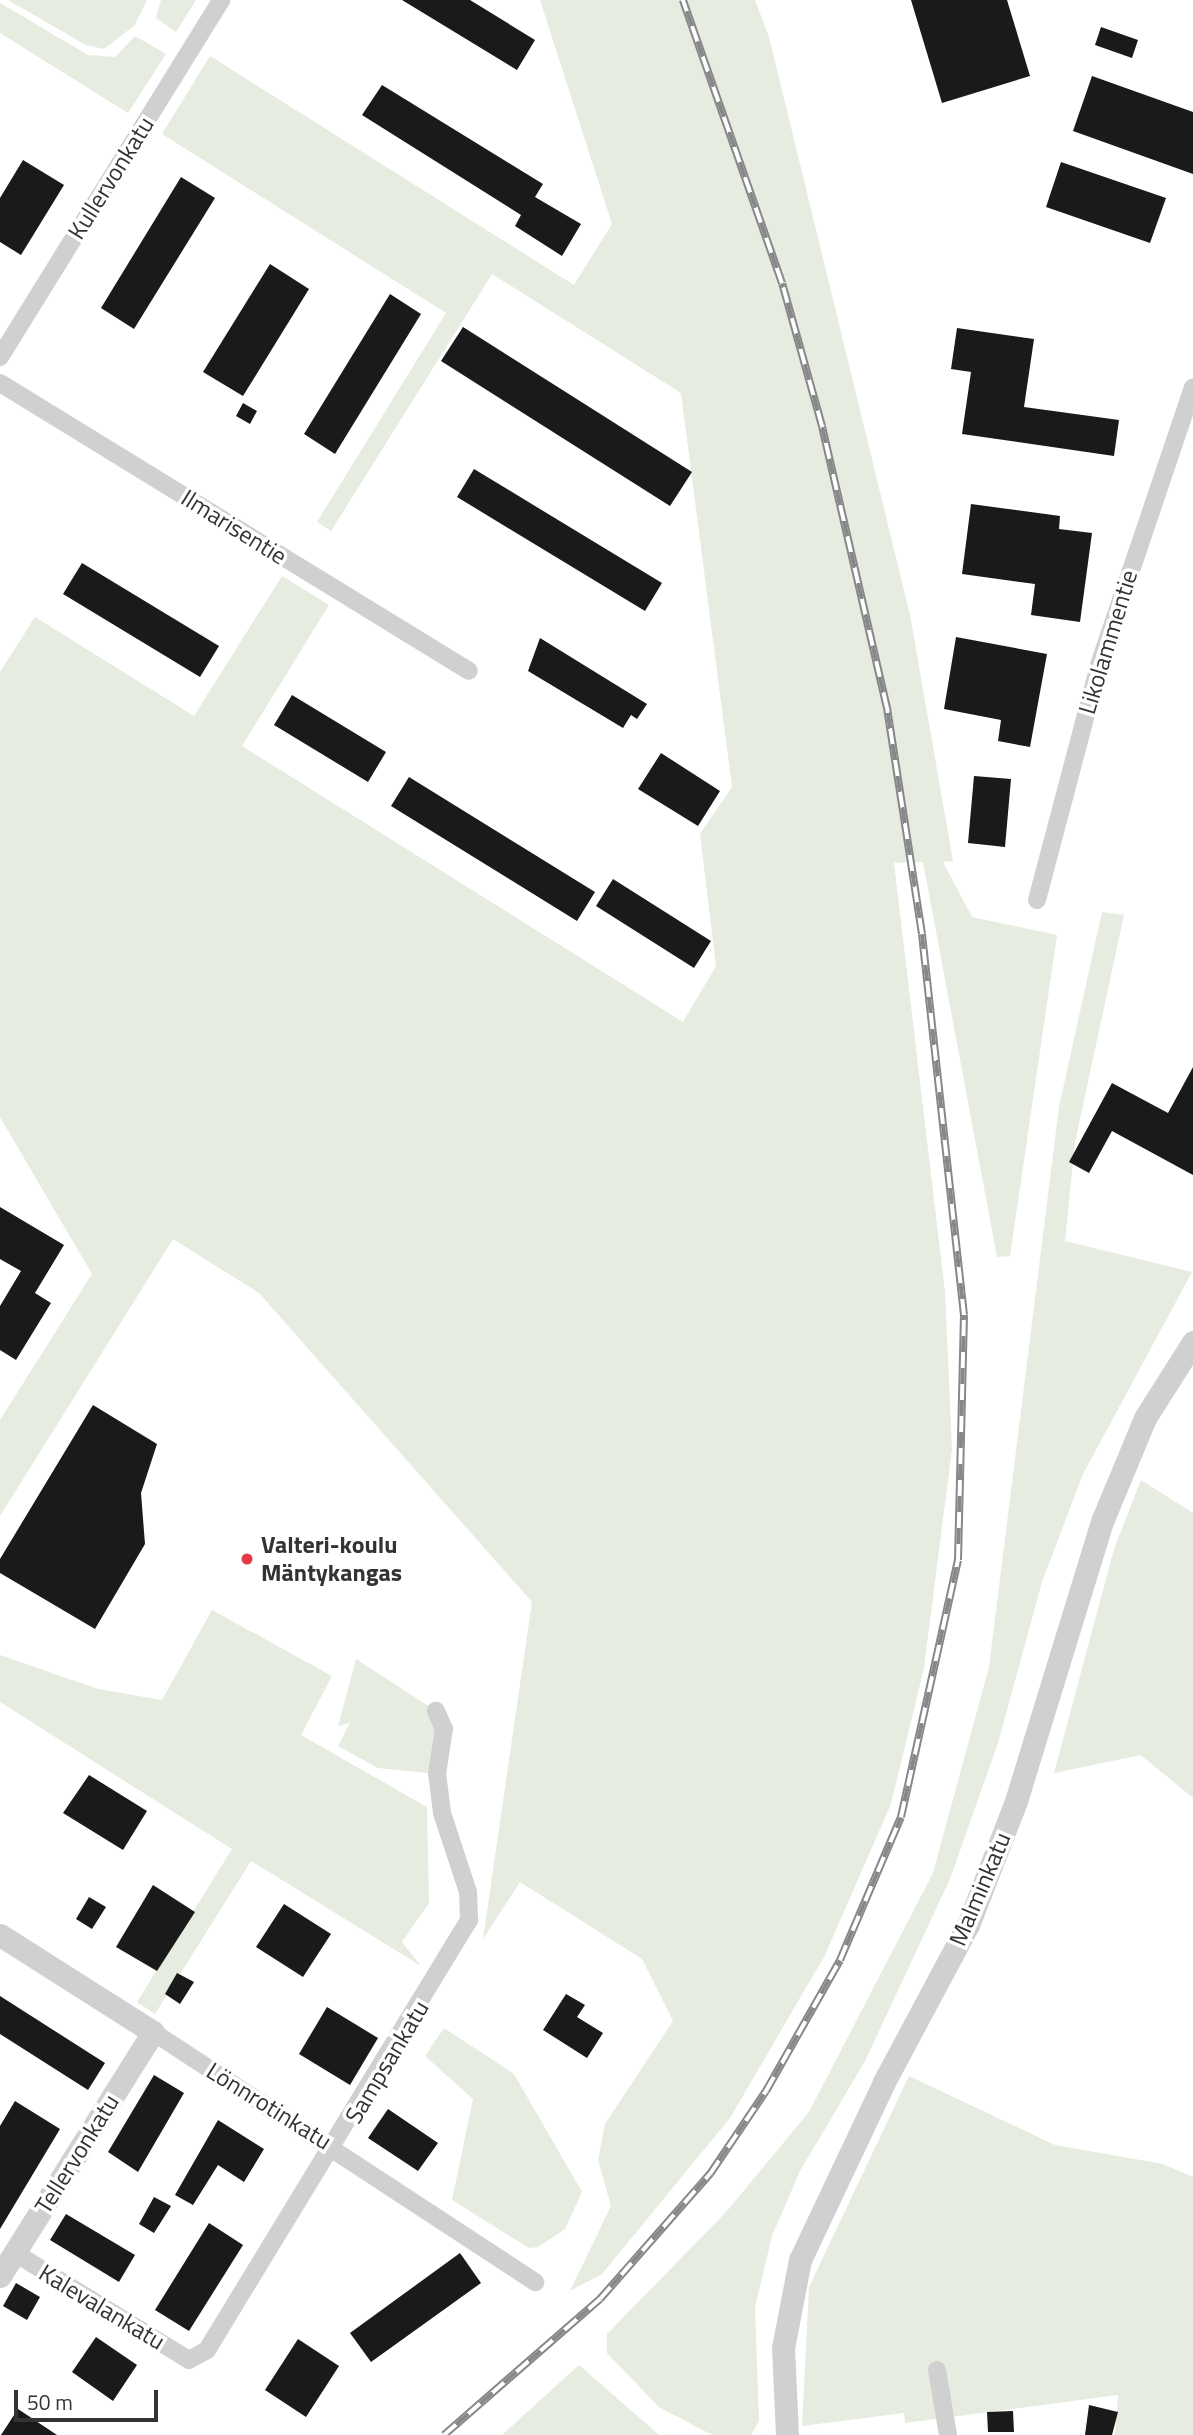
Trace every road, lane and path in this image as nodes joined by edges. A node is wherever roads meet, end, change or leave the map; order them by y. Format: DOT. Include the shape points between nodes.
graph roads {
  1 [pos="221,0"];
  2 [pos="0,357"];
  3 [pos="0,383"];
  4 [pos="1193,388"];
  5 [pos="469,671"];
  6 [pos="1037,900"];
  7 [pos="1193,1342"];
  8 [pos="436,1711"];
  9 [pos="0,1935"];
  10 [pos="153,2032"];
  11 [pos="335,2147"];
  12 [pos="15,2253"];
  13 [pos="0,2276"];
  14 [pos="535,2282"];
  15 [pos="189,2360"];
  16 [pos="937,2370"];
  17 [pos="787,2435"];
  18 [pos="948,2435"];
  1 -- 2 [label="street, Kullervonkatu"];
  3 -- 5 [label="street, Ilmarisentie"];
  4 -- 6 [label="street, Likolammentie" via="1099,665"];
  7 -- 17 [label="street, Malminkatu" via="1145,1418 1103,1519 1016,1801 968,1925 884,2081 800,2260 783,2348"];
  8 -- 11 [label="street, Sampsankatu" via="444,1729 437,1774 442,1813 468,1892 469,1920"];
  9 -- 10 [label="street, Lönnrotinkatu"];
  10 -- 11 [label="street, Lönnrotinkatu"];
  10 -- 12 [label="street, Tellervonkatu"];
  11 -- 14 [label="street, Lönnrotinkatu"];
  11 -- 15 [label="street, Sampsankatu" via="207,2350"];
  12 -- 13 [label="street, Tellervonkatu"];
  12 -- 15 [label="street, Kalevalankatu"];
  16 -- 18 [label="street"];
}
